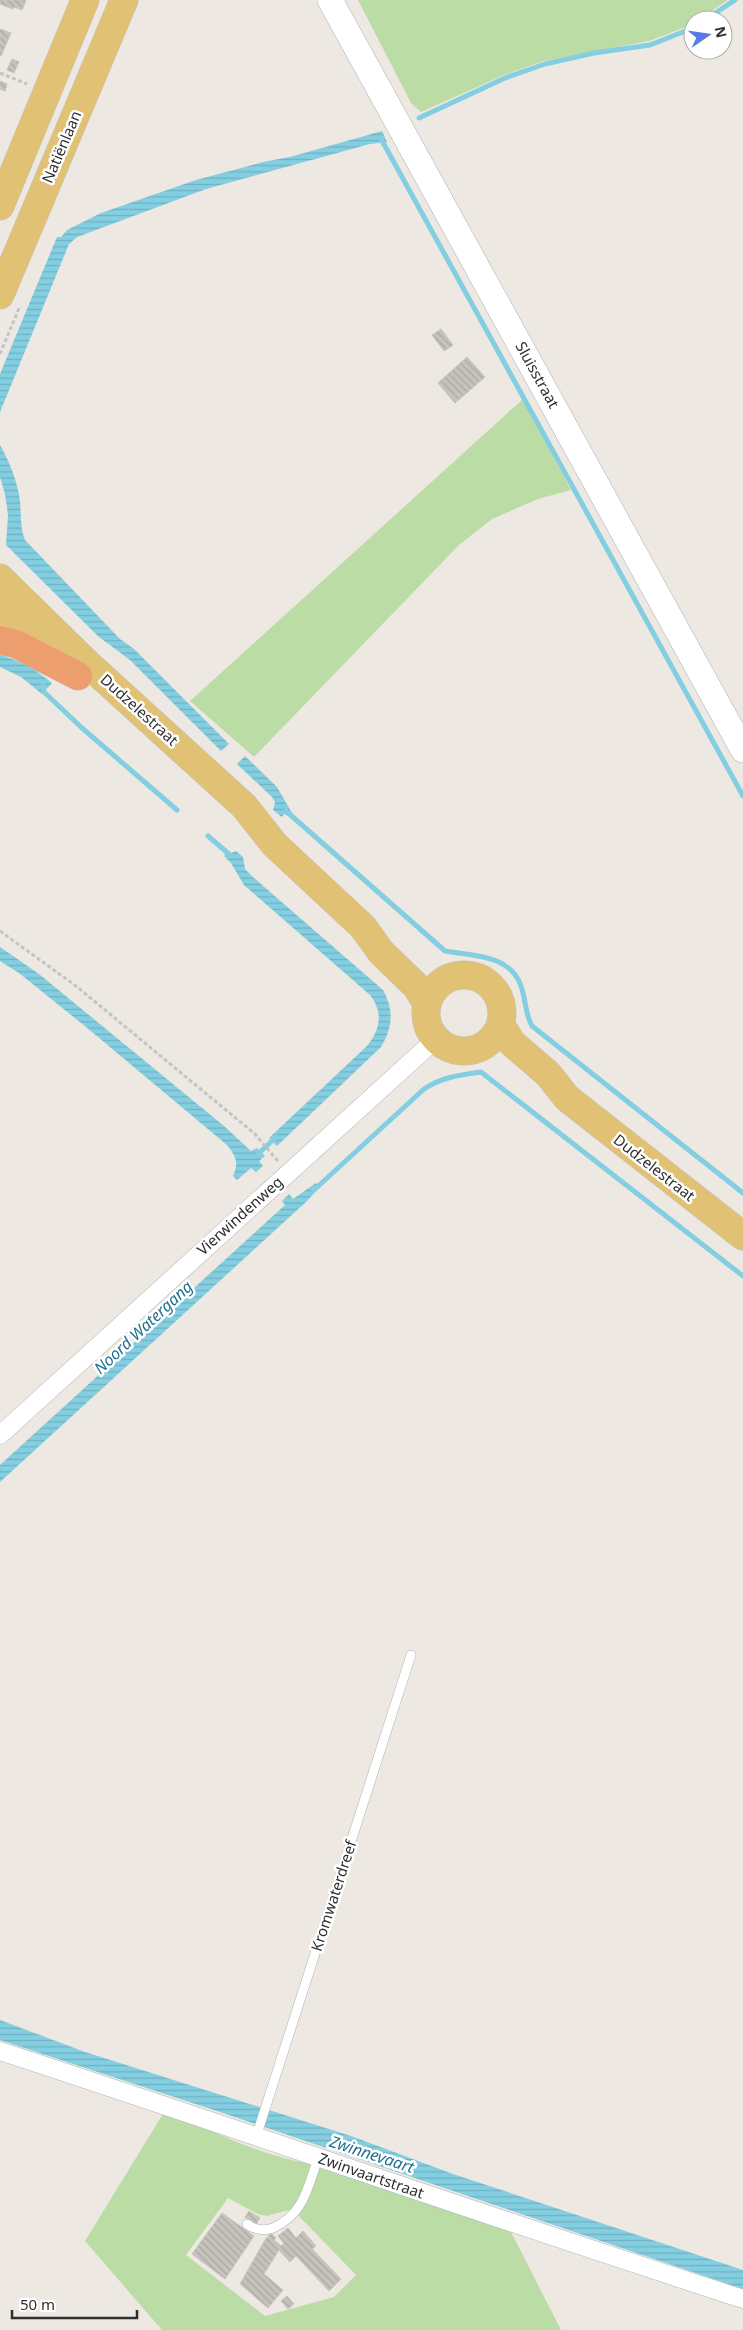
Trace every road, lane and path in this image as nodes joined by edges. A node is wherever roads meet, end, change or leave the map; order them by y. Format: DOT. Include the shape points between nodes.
graph roads {
  1 [pos="85,0"];
  2 [pos="124,0"];
  3 [pos="330,0"];
  4 [pos="0,73"];
  5 [pos="28,84"];
  6 [pos="0,206"];
  7 [pos="0,295"];
  8 [pos="0,578"];
  9 [pos="0,609"];
  10 [pos="0,640"];
  11 [pos="78,676"];
  12 [pos="743,750"];
  13 [pos="275,845"];
  14 [pos="363,927"];
  15 [pos="0,931"];
  16 [pos="446,979"];
  17 [pos="427,1003"];
  18 [pos="501,1025"];
  19 [pos="436,1039"];
  20 [pos="484,1046"];
  21 [pos="567,1098"];
  22 [pos="274,1155"];
  23 [pos="743,1236"];
  24 [pos="0,1435"];
  25 [pos="411,1655"];
  26 [pos="0,2051"];
  27 [pos="258,2133"];
  28 [pos="318,2158"];
  29 [pos="247,2224"];
  30 [pos="743,2299"];
  1 -- 6 [label="main road"];
  2 -- 7 [label="main road, Natiënlaan"];
  3 -- 12 [label="street, Sluisstraat"];
  4 -- 5 [label="path"];
  8 -- 13 [label="main road, Dudzelestraat" via="89,665 244,806"];
  9 -- 11 [label="main road, Dudzelestraat"];
  10 -- 11 [label="highway" via="16,644"];
  11 -- 13 [label="main road, Dudzelestraat" via="233,817"];
  13 -- 14 [label="main road, Dudzelestraat"];
  14 -- 16 [label="main road, Dudzelestraat" via="389,940 427,972"];
  14 -- 17 [label="main road, Dudzelestraat" via="381,952 416,986"];
  15 -- 22 [label="path" via="69,981 254,1133"];
  16 -- 17 [label="main road" via="434,989"];
  16 -- 18 [label="main road" via="460,975 476,976 489,984 498,995 503,1010"];
  17 -- 19 [label="main road" via="429,1028"];
  18 -- 20 [label="main road" via="494,1038"];
  18 -- 21 [label="main road, Dudzelestraat" via="512,1043 548,1074"];
  19 -- 20 [label="main road" via="459,1051 472,1051"];
  19 -- 24 [label="street, Vierwindenweg"];
  20 -- 21 [label="main road, Dudzelestraat" via="538,1087"];
  21 -- 23 [label="main road, Dudzelestraat"];
  25 -- 27 [label="lane, Kromwaterdreef"];
  26 -- 27 [label="street, Zwinvaartstraat"];
  27 -- 28 [label="street, Zwinvaartstraat"];
  28 -- 29 [label="lane" via="296,2213 270,2229 257,2229"];
  28 -- 30 [label="street, Zwinvaartstraat"];
}
